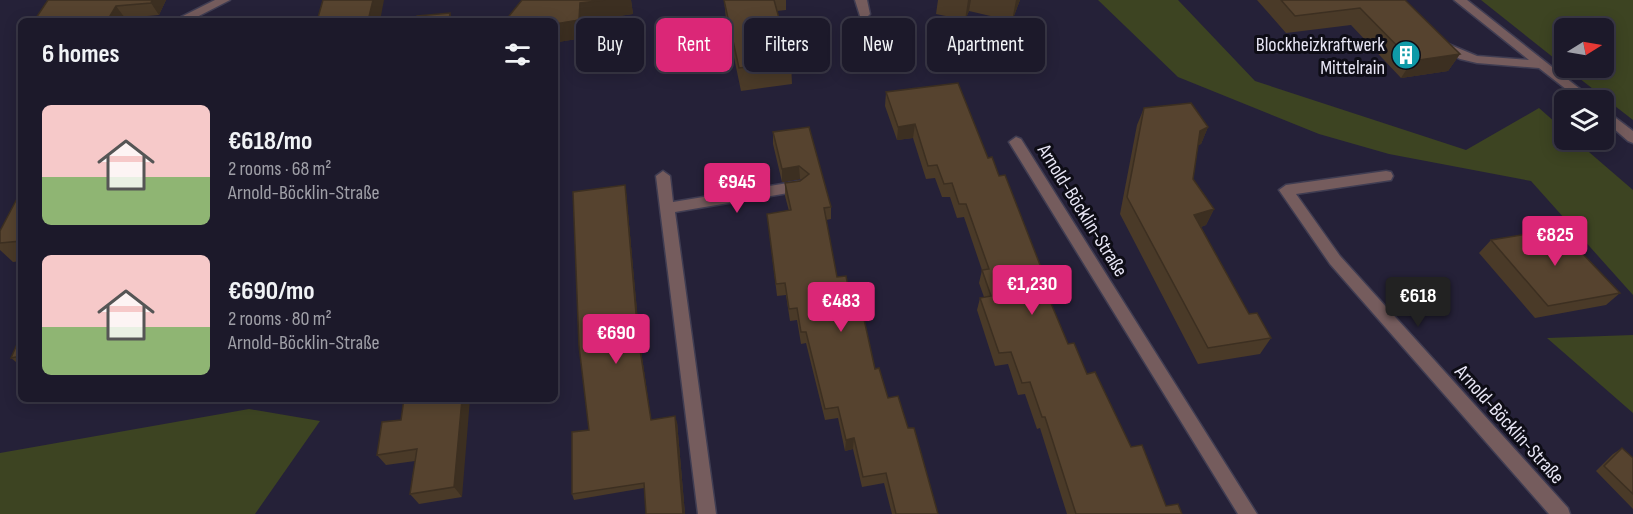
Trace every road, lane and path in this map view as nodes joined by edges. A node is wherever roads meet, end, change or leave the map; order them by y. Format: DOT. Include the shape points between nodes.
graph roads {
  1 [pos="224,0"];
  2 [pos="861,0"];
  3 [pos="1460,0"];
  4 [pos="864,14"];
  5 [pos="185,18"];
  6 [pos="1434,40"];
  7 [pos="1543,64"];
  8 [pos="1576,90"];
  9 [pos="1614,122"];
  10 [pos="1633,138"];
  11 [pos="1016,142"];
  12 [pos="663,176"];
  13 [pos="1386,176"];
  14 [pos="800,186"];
  15 [pos="669,208"];
  16 [pos="707,514"];
  17 [pos="1248,514"];
  18 [pos="1561,514"];
  1 -- 5 [label="street"];
  2 -- 4 [label="street"];
  3 -- 7 [label="street"];
  6 -- 7 [label="street" via="1453,53 1498,63"];
  7 -- 8 [label="street"];
  9 -- 10 [label="street"];
  11 -- 17 [label="street, Arnold-Böcklin-Straße"];
  12 -- 15 [label="street"];
  13 -- 18 [label="street, Arnold-Böcklin-Straße" via="1286,190 1335,260"];
  14 -- 15 [label="street"];
  15 -- 16 [label="street"];
}
